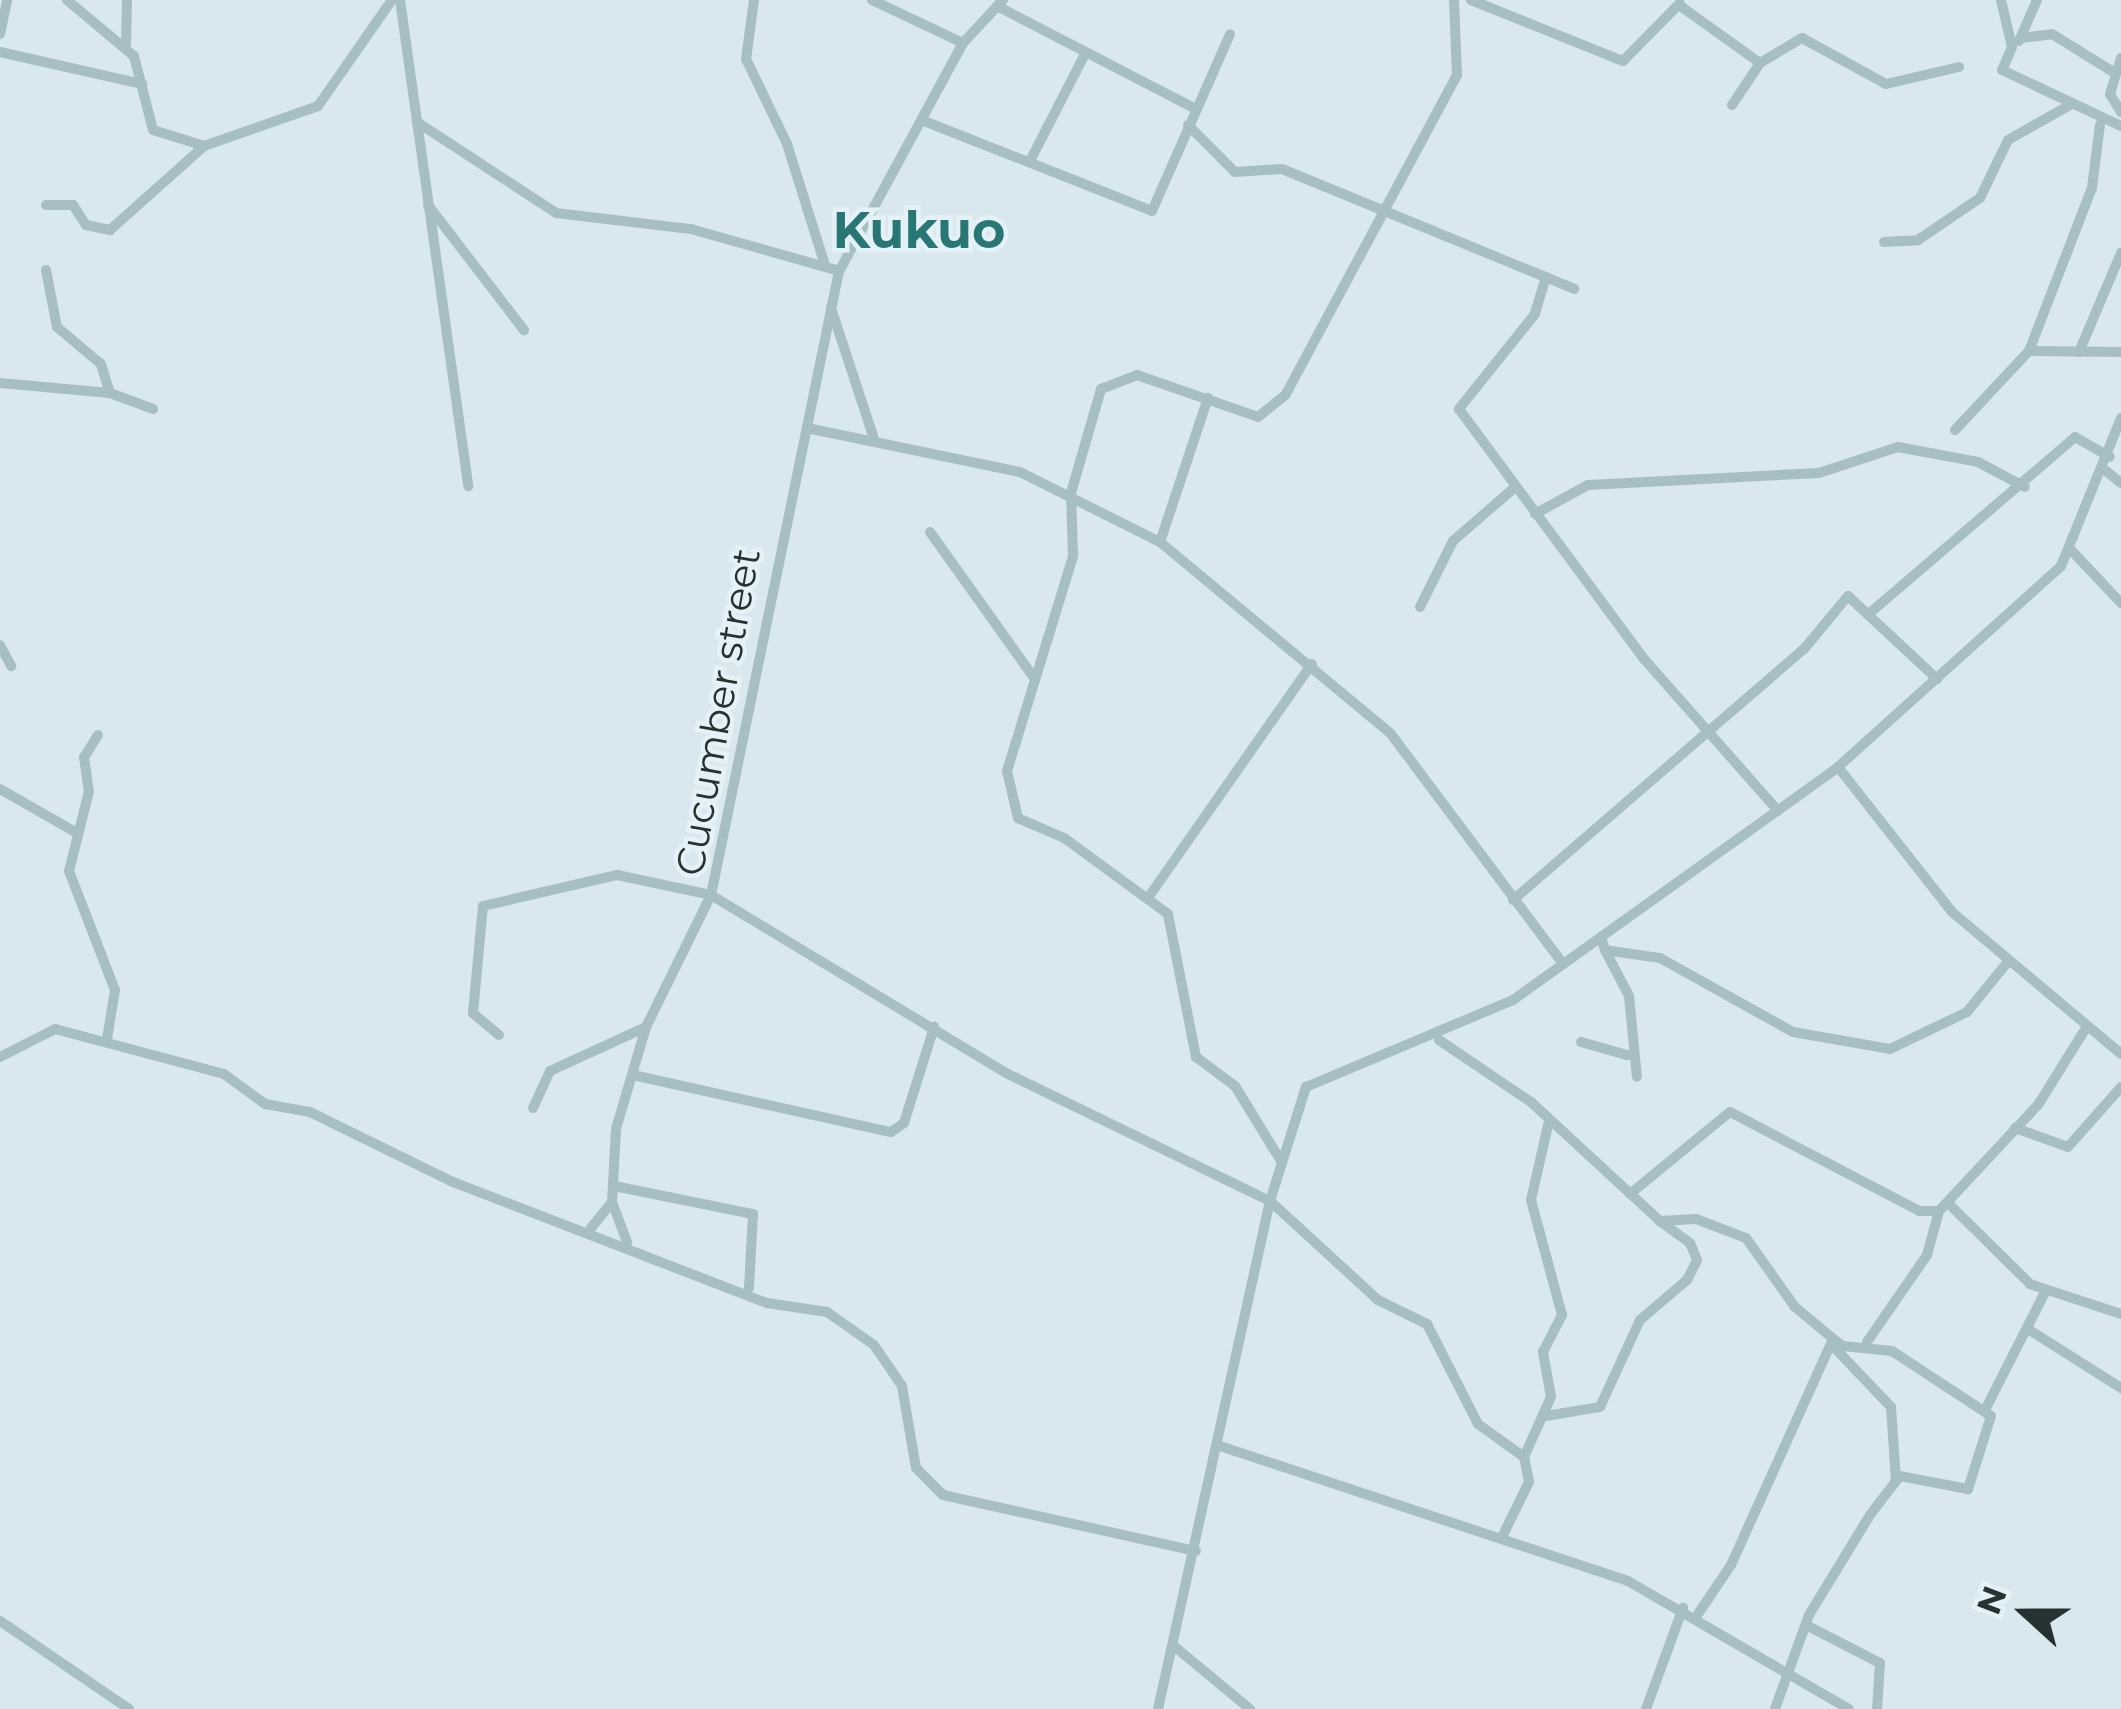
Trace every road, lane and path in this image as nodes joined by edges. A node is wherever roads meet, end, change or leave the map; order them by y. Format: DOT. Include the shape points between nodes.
graph roads {
  1 [pos="8,0"];
  2 [pos="67,0"];
  3 [pos="127,0"];
  4 [pos="396,0"];
  5 [pos="754,0"];
  6 [pos="1454,0"];
  7 [pos="1471,0"];
  8 [pos="2001,0"];
  9 [pos="2037,0"];
  10 [pos="879,2"];
  11 [pos="1000,3"];
  12 [pos="1680,3"];
  13 [pos="1695,4"];
  14 [pos="0,34"];
  15 [pos="1230,34"];
  16 [pos="962,43"];
  17 [pos="2017,43"];
  18 [pos="126,44"];
  19 [pos="0,52"];
  20 [pos="1085,54"];
  21 [pos="2121,58"];
  22 [pos="1760,63"];
  23 [pos="1959,67"];
  24 [pos="2115,73"];
  25 [pos="142,84"];
  26 [pos="1732,105"];
  27 [pos="2070,105"];
  28 [pos="1194,108"];
  29 [pos="2121,112"];
  30 [pos="924,121"];
  31 [pos="417,122"];
  32 [pos="1188,125"];
  33 [pos="2100,125"];
  34 [pos="2121,126"];
  35 [pos="204,146"];
  36 [pos="1030,161"];
  37 [pos="46,205"];
  38 [pos="428,205"];
  39 [pos="1382,209"];
  40 [pos="1883,242"];
  41 [pos="2121,253"];
  42 [pos="825,266"];
  43 [pos="46,270"];
  44 [pos="839,271"];
  45 [pos="1546,278"];
  46 [pos="1574,289"];
  47 [pos="831,308"];
  48 [pos="524,330"];
  49 [pos="2029,351"];
  50 [pos="2079,352"];
  51 [pos="2121,352"];
  52 [pos="0,383"];
  53 [pos="110,393"];
  54 [pos="1208,398"];
  55 [pos="153,409"];
  56 [pos="2121,418"];
  57 [pos="807,428"];
  58 [pos="1955,430"];
  59 [pos="873,436"];
  60 [pos="2110,457"];
  61 [pos="2105,471"];
  62 [pos="2121,483"];
  63 [pos="468,486"];
  64 [pos="1514,488"];
  65 [pos="2026,488"];
  66 [pos="1071,493"];
  67 [pos="1535,514"];
  68 [pos="930,532"];
  69 [pos="1160,542"];
  70 [pos="2071,550"];
  71 [pos="2121,603"];
  72 [pos="1420,607"];
  73 [pos="1870,612"];
  74 [pos="0,645"];
  75 [pos="1312,664"];
  76 [pos="11,666"];
  77 [pos="1035,679"];
  78 [pos="1937,679"];
  79 [pos="1713,728"];
  80 [pos="98,735"];
  81 [pos="1838,766"];
  82 [pos="0,789"];
  83 [pos="1778,811"];
  84 [pos="77,833"];
  85 [pos="710,895"];
  86 [pos="1150,895"];
  87 [pos="1513,900"];
  88 [pos="1603,943"];
  89 [pos="1563,964"];
  90 [pos="2006,964"];
  91 [pos="646,1028"];
  92 [pos="934,1028"];
  93 [pos="2084,1031"];
  94 [pos="499,1035"];
  95 [pos="107,1039"];
  96 [pos="1439,1040"];
  97 [pos="1581,1042"];
  98 [pos="2121,1054"];
  99 [pos="1627,1055"];
  100 [pos="0,1057"];
  101 [pos="633,1076"];
  102 [pos="1637,1077"];
  103 [pos="2121,1087"];
  104 [pos="533,1108"];
  105 [pos="1548,1125"];
  106 [pos="2014,1128"];
  107 [pos="1281,1162"];
  108 [pos="614,1186"];
  109 [pos="1630,1194"];
  110 [pos="612,1202"];
  111 [pos="1270,1202"];
  112 [pos="1944,1207"];
  113 [pos="1660,1221"];
  114 [pos="591,1228"];
  115 [pos="627,1242"];
  116 [pos="749,1288"];
  117 [pos="2044,1292"];
  118 [pos="2121,1314"];
  119 [pos="2031,1331"];
  120 [pos="1867,1342"];
  121 [pos="1843,1346"];
  122 [pos="2121,1388"];
  123 [pos="1985,1410"];
  124 [pos="1546,1416"];
  125 [pos="1217,1445"];
  126 [pos="1524,1456"];
  127 [pos="1896,1480"];
  128 [pos="1502,1537"];
  129 [pos="1196,1551"];
  130 [pos="1683,1609"];
  131 [pos="1696,1616"];
  132 [pos="0,1621"];
  133 [pos="1806,1624"];
  134 [pos="1174,1646"];
  135 [pos="1787,1672"];
  136 [pos="130,1709"];
  137 [pos="1159,1709"];
  138 [pos="1250,1709"];
  139 [pos="1646,1709"];
  140 [pos="1775,1709"];
  141 [pos="1849,1709"];
  142 [pos="1877,1709"];
  1 -- 14 [label="street"];
  2 -- 18 [label="street"];
  3 -- 18 [label="street"];
  4 -- 31 [label="street"];
  4 -- 35 [label="street" via="318,106"];
  5 -- 42 [label="street" via="746,59 787,144"];
  6 -- 39 [label="street" via="1457,75"];
  7 -- 12 [label="street" via="1623,62"];
  8 -- 17 [label="street"];
  9 -- 17 [label="street"];
  10 -- 16 [label="street"];
  11 -- 16 [label="street, Cucumber street"];
  11 -- 20 [label="street"];
  12 -- 13 [label="street"];
  13 -- 22 [label="street"];
  15 -- 28 [label="street"];
  16 -- 30 [label="street, Cucumber street"];
  17 -- 24 [label="street" via="2052,34"];
  17 -- 27 [label="street" via="2002,70"];
  18 -- 25 [label="street"];
  19 -- 25 [label="street"];
  20 -- 28 [label="street"];
  20 -- 36 [label="street"];
  21 -- 24 [label="street"];
  22 -- 23 [label="street" via="1802,38 1886,83"];
  22 -- 26 [label="street"];
  24 -- 29 [label="street" via="2110,94"];
  25 -- 35 [label="street" via="157,135"];
  27 -- 33 [label="street"];
  27 -- 40 [label="street" via="2008,140 1980,198 1918,240"];
  28 -- 32 [label="street"];
  30 -- 36 [label="street"];
  30 -- 44 [label="street, Cucumber street"];
  31 -- 38 [label="street"];
  31 -- 42 [label="street" via="556,213 678,226"];
  32 -- 36 [label="street" via="1152,211"];
  32 -- 39 [label="street" via="1235,172 1282,169"];
  33 -- 34 [label="street"];
  33 -- 49 [label="street" via="2092,188"];
  35 -- 37 [label="street" via="110,230 86,226 73,205"];
  38 -- 48 [label="street"];
  38 -- 63 [label="street"];
  39 -- 45 [label="street"];
  39 -- 54 [label="street" via="1286,394 1258,417"];
  41 -- 50 [label="street"];
  42 -- 44 [label="street"];
  43 -- 53 [label="street" via="57,327 101,364"];
  44 -- 47 [label="street, Cucumber street"];
  45 -- 46 [label="street"];
  45 -- 64 [label="street" via="1535,314 1460,399"];
  47 -- 57 [label="street, Cucumber street"];
  47 -- 59 [label="street"];
  49 -- 50 [label="street"];
  49 -- 58 [label="street"];
  50 -- 51 [label="street"];
  52 -- 53 [label="street"];
  53 -- 55 [label="street"];
  54 -- 66 [label="street" via="1112,376"];
  54 -- 69 [label="street"];
  56 -- 60 [label="street"];
  57 -- 59 [label="street"];
  57 -- 85 [label="street, Cucumber street"];
  59 -- 66 [label="street"];
  60 -- 61 [label="street"];
  60 -- 65 [label="street" via="2075,436"];
  61 -- 62 [label="street"];
  61 -- 70 [label="street"];
  64 -- 67 [label="street"];
  64 -- 72 [label="street" via="1453,542"];
  65 -- 67 [label="street" via="1989,465 1898,447 1819,473 1588,485"];
  65 -- 73 [label="street"];
  66 -- 69 [label="street"];
  66 -- 77 [label="street" via="1073,556"];
  67 -- 79 [label="street" via="1645,660"];
  68 -- 77 [label="street"];
  69 -- 75 [label="street"];
  70 -- 71 [label="street"];
  70 -- 78 [label="street"];
  73 -- 78 [label="street"];
  73 -- 79 [label="street" via="1848,596"];
  74 -- 76 [label="street"];
  75 -- 86 [label="street"];
  75 -- 87 [label="street" via="1390,734"];
  77 -- 86 [label="street" via="1009,759 1011,811"];
  78 -- 81 [label="street"];
  79 -- 83 [label="street"];
  79 -- 87 [label="street"];
  80 -- 84 [label="street" via="84,757"];
  81 -- 83 [label="street"];
  81 -- 90 [label="street"];
  82 -- 84 [label="street"];
  83 -- 88 [label="street"];
  84 -- 95 [label="street" via="69,872 115,990"];
  85 -- 91 [label="street"];
  85 -- 92 [label="street, Cucumber street"];
  85 -- 94 [label="street" via="617,874 483,906 473,1013"];
  86 -- 107 [label="street" via="1175,928 1196,1057 1235,1086"];
  87 -- 89 [label="street"];
  88 -- 89 [label="street"];
  88 -- 90 [label="street" via="1660,958 1792,1032 1890,1049 1967,1012"];
  88 -- 99 [label="street" via="1629,996"];
  89 -- 96 [label="street"];
  90 -- 93 [label="street"];
  91 -- 101 [label="street"];
  91 -- 104 [label="street" via="550,1072"];
  92 -- 101 [label="street" via="904,1123 891,1132"];
  92 -- 111 [label="street, Cucumber street"];
  93 -- 98 [label="street"];
  93 -- 106 [label="street"];
  95 -- 100 [label="street" via="55,1029"];
  95 -- 114 [label="street" via="193,1074 224,1074 265,1104"];
  96 -- 105 [label="street"];
  96 -- 107 [label="street" via="1310,1083"];
  97 -- 99 [label="street"];
  99 -- 102 [label="street"];
  101 -- 108 [label="street"];
  103 -- 106 [label="street" via="2068,1147"];
  105 -- 109 [label="street"];
  105 -- 124 [label="street" via="1531,1200 1562,1315 1543,1352"];
  106 -- 112 [label="street"];
  107 -- 111 [label="street"];
  108 -- 110 [label="street"];
  108 -- 116 [label="street" via="753,1214"];
  109 -- 112 [label="street" via="1730,1112 1919,1211"];
  109 -- 113 [label="street"];
  110 -- 114 [label="street"];
  110 -- 115 [label="street"];
  111 -- 125 [label="street"];
  111 -- 126 [label="street, Cucumber street" via="1378,1300 1427,1324 1478,1424"];
  112 -- 117 [label="street" via="2005,1267"];
  112 -- 120 [label="street" via="1927,1255"];
  113 -- 121 [label="street" via="1696,1220 1746,1238 1795,1307"];
  113 -- 124 [label="street" via="1690,1243 1697,1260 1687,1280 1640,1320 1600,1407"];
  114 -- 115 [label="street"];
  115 -- 116 [label="street"];
  116 -- 129 [label="street" via="767,1303 827,1312 874,1345 902,1386 916,1468 943,1495"];
  117 -- 118 [label="street"];
  117 -- 119 [label="street"];
  119 -- 122 [label="street"];
  119 -- 123 [label="street"];
  120 -- 121 [label="street"];
  120 -- 123 [label="street"];
  121 -- 127 [label="street" via="1896,1421"];
  121 -- 131 [label="street" via="1831,1344 1731,1565"];
  123 -- 127 [label="street" via="1991,1423 1968,1489"];
  124 -- 126 [label="street"];
  125 -- 128 [label="street"];
  125 -- 129 [label="street"];
  126 -- 128 [label="street" via="1529,1482"];
  127 -- 133 [label="street"];
  128 -- 130 [label="street"];
  129 -- 134 [label="street"];
  130 -- 131 [label="street"];
  130 -- 139 [label="street"];
  131 -- 135 [label="street"];
  132 -- 136 [label="street"];
  133 -- 135 [label="street"];
  133 -- 142 [label="street" via="1880,1664"];
  134 -- 137 [label="street"];
  134 -- 138 [label="street"];
  135 -- 140 [label="street"];
  135 -- 141 [label="street"];
}
